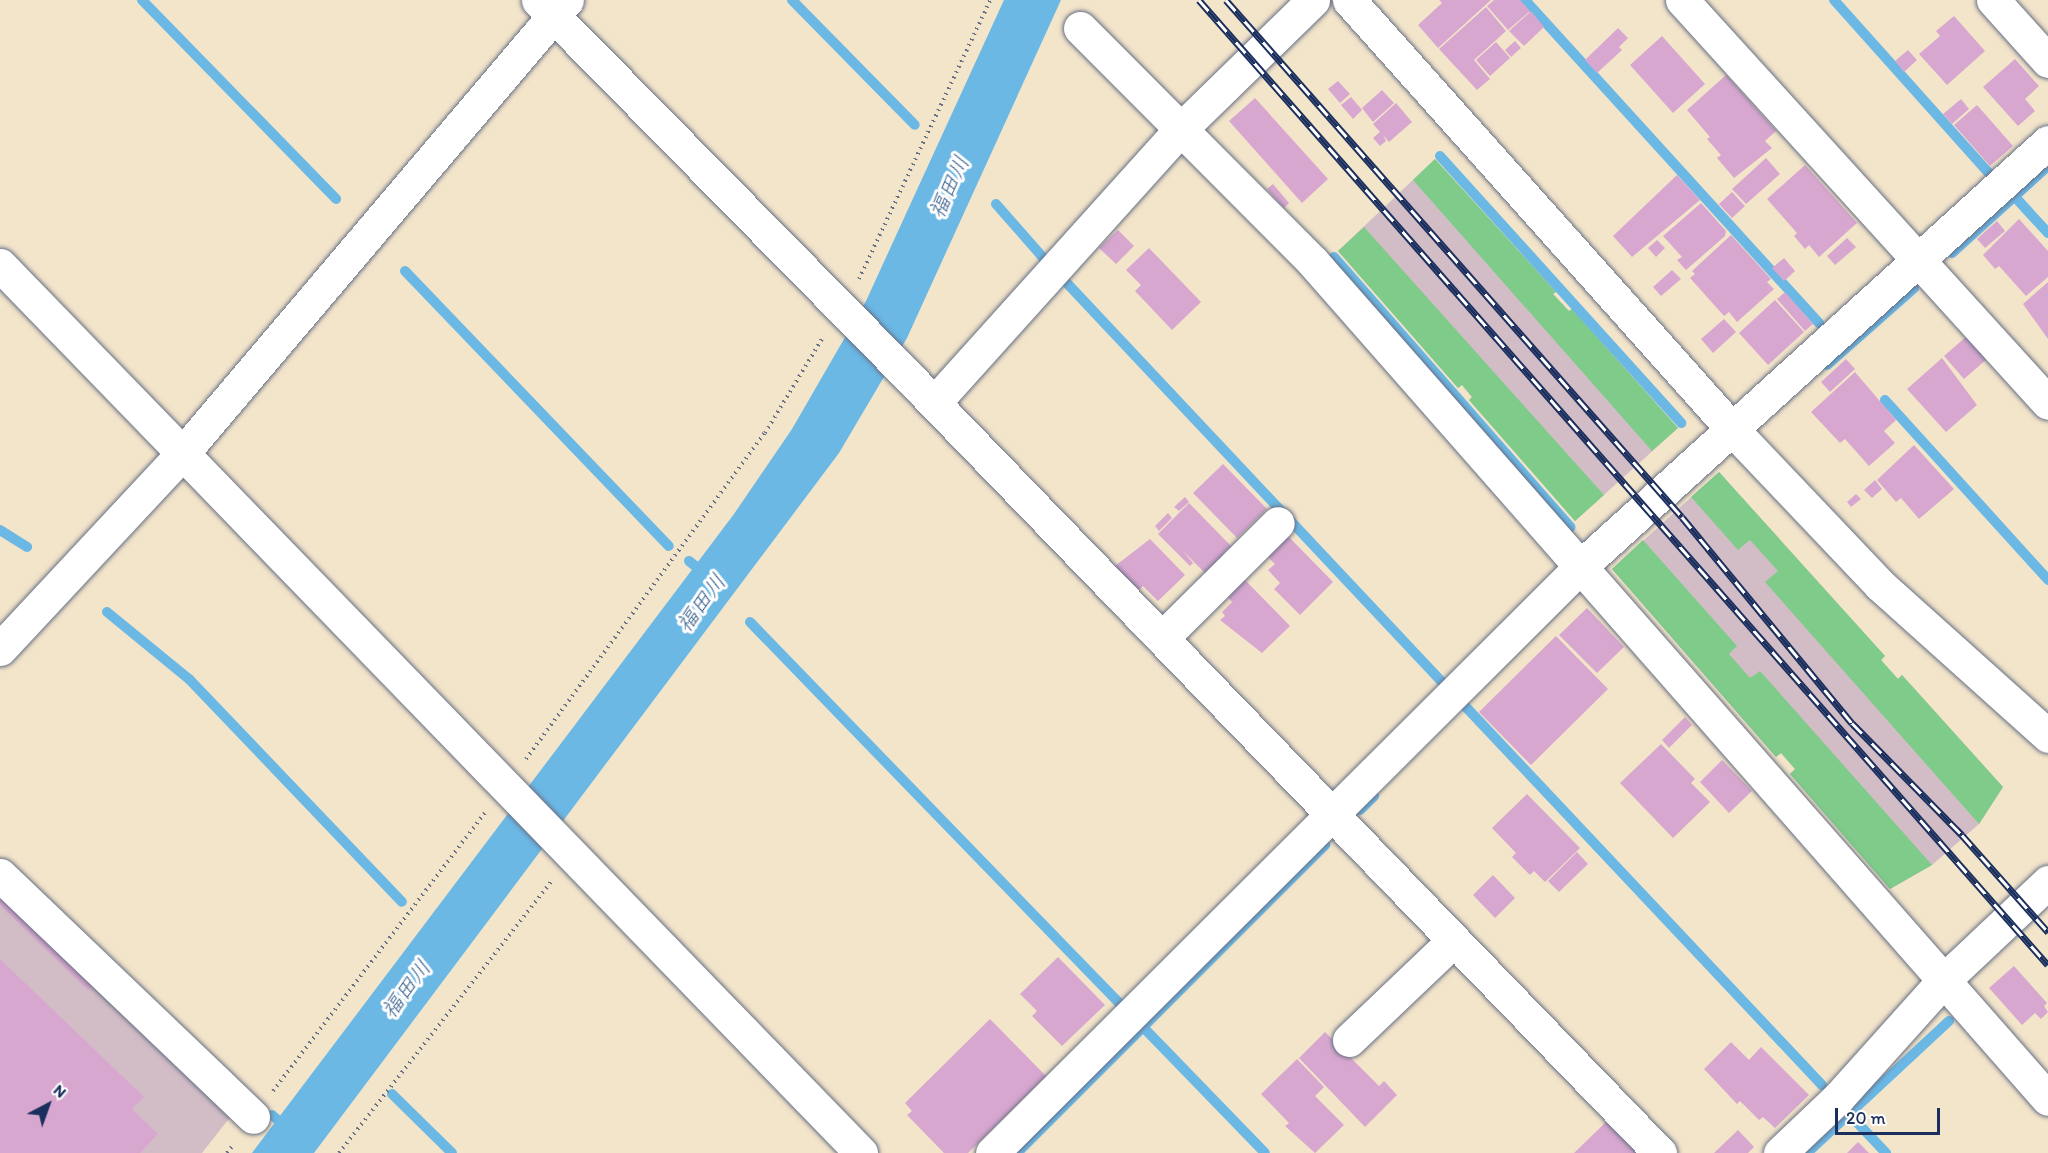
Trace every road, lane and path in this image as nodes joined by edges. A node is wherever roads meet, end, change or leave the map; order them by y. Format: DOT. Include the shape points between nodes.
graph roads {
  1 [pos="990,0"];
  2 [pos="1313,0"];
  3 [pos="1349,0"];
  4 [pos="1682,0"];
  5 [pos="1993,0"];
  6 [pos="553,5"];
  7 [pos="1080,27"];
  8 [pos="2048,61"];
  9 [pos="1182,128"];
  10 [pos="2048,142"];
  11 [pos="1916,261"];
  12 [pos="0,265"];
  13 [pos="841,308"];
  14 [pos="2048,402"];
  15 [pos="934,403"];
  16 [pos="1732,429"];
  17 [pos="182,454"];
  18 [pos="1278,524"];
  19 [pos="1580,567"];
  20 [pos="1162,638"];
  21 [pos="0,649"];
  22 [pos="2048,736"];
  23 [pos="506,785"];
  24 [pos="1332,814"];
  25 [pos="572,855"];
  26 [pos="0,875"];
  27 [pos="2048,882"];
  28 [pos="1454,940"];
  29 [pos="1942,982"];
  30 [pos="1349,1041"];
  31 [pos="2048,1099"];
  32 [pos="253,1117"];
  33 [pos="227,1153"];
  34 [pos="339,1153"];
  35 [pos="861,1153"];
  36 [pos="992,1153"];
  37 [pos="1660,1153"];
  38 [pos="1780,1153"];
  1 -- 13 [label="path" via="869,263"];
  2 -- 9 [label="street"];
  3 -- 16 [label="street"];
  4 -- 11 [label="street"];
  5 -- 8 [label="street"];
  6 -- 13 [label="street"];
  6 -- 17 [label="street"];
  7 -- 9 [label="street"];
  9 -- 15 [label="street"];
  9 -- 19 [label="street" via="1312,261"];
  10 -- 11 [label="street"];
  11 -- 14 [label="street"];
  11 -- 16 [label="street"];
  12 -- 17 [label="street"];
  13 -- 15 [label="street"];
  13 -- 23 [label="path" via="765,433"];
  15 -- 20 [label="street"];
  16 -- 19 [label="street"];
  16 -- 22 [label="street" via="1880,585"];
  17 -- 21 [label="street"];
  17 -- 23 [label="street"];
  18 -- 20 [label="street"];
  19 -- 24 [label="street"];
  19 -- 29 [label="street"];
  20 -- 24 [label="street"];
  23 -- 25 [label="street"];
  23 -- 32 [label="path"];
  24 -- 28 [label="street"];
  24 -- 36 [label="street"];
  25 -- 34 [label="path"];
  25 -- 35 [label="street"];
  26 -- 32 [label="street"];
  27 -- 29 [label="street"];
  28 -- 30 [label="street"];
  28 -- 37 [label="street"];
  29 -- 31 [label="street"];
  29 -- 38 [label="street" via="1838,1098"];
  32 -- 33 [label="path"];
}
